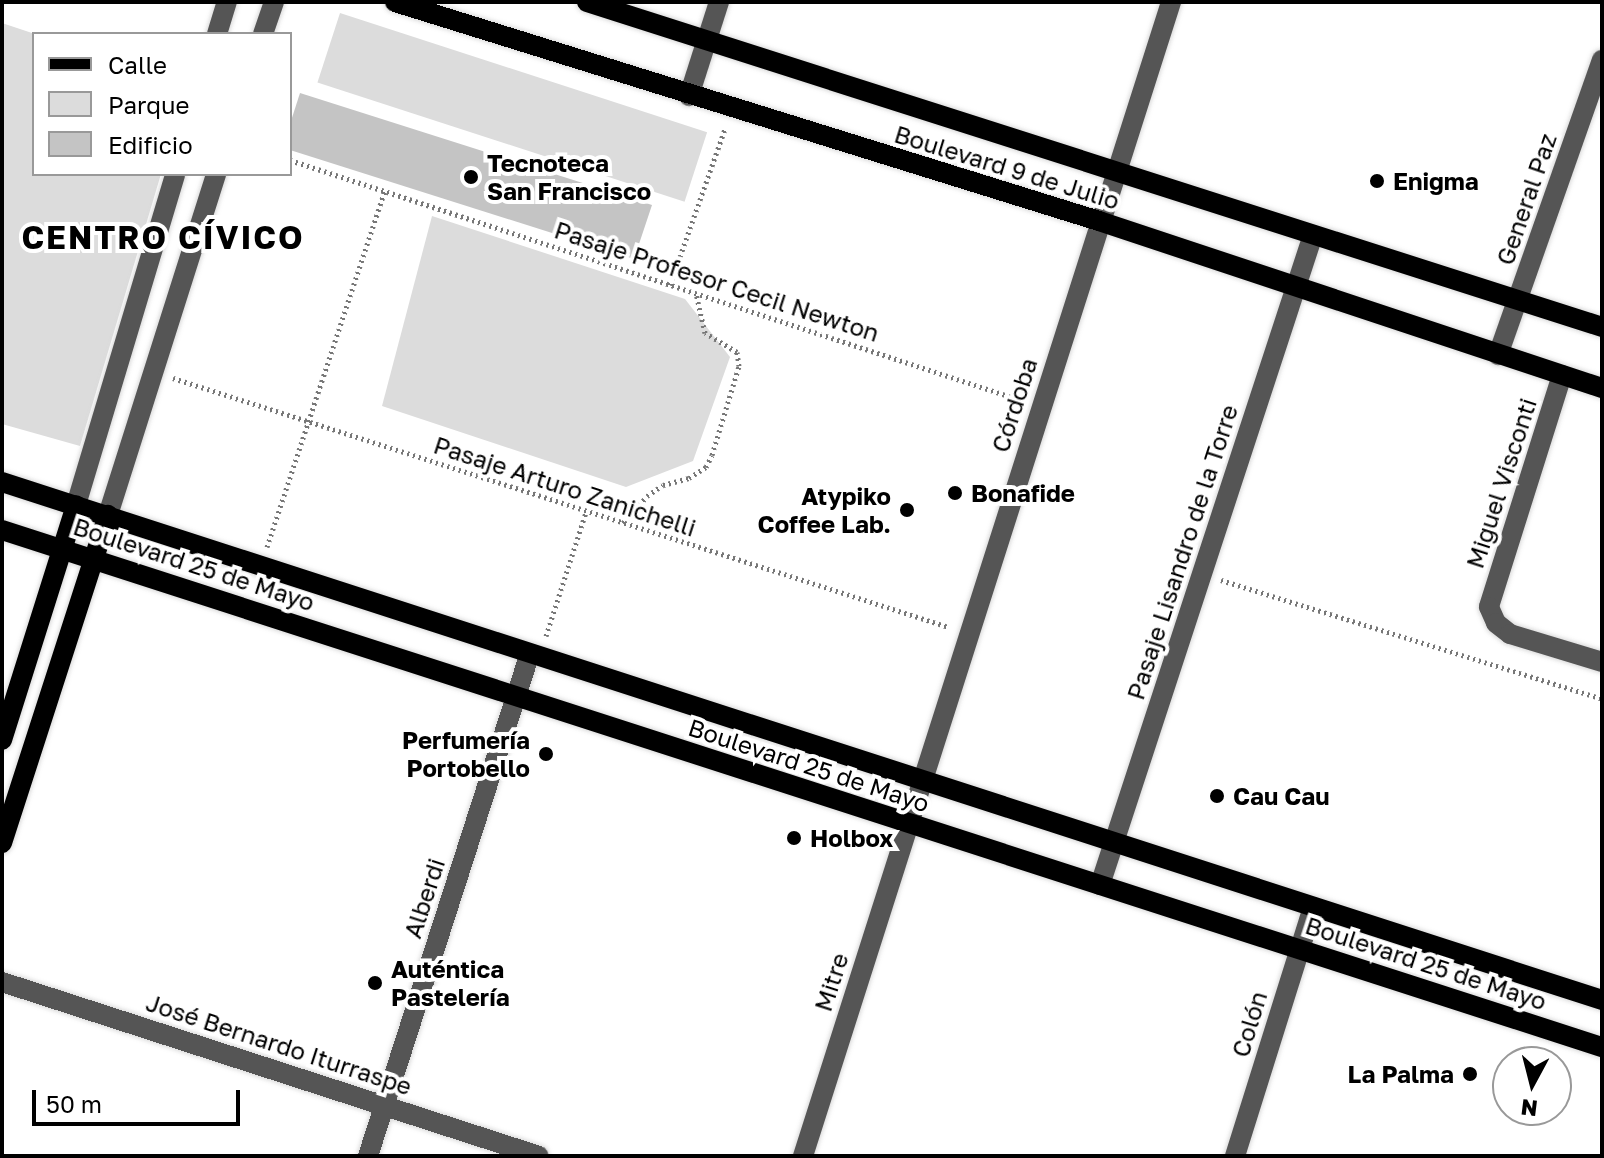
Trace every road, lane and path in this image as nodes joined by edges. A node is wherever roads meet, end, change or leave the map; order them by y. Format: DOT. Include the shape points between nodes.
graph roads {
  1 [pos="227,2"];
  2 [pos="274,2"];
  3 [pos="395,2"];
  4 [pos="587,2"];
  5 [pos="719,2"];
  6 [pos="1171,2"];
  7 [pos="218,32"];
  8 [pos="264,32"];
  9 [pos="706,41"];
  10 [pos="1602,60"];
  11 [pos="689,96"];
  12 [pos="732,109"];
  13 [pos="292,161"];
  14 [pos="1115,173"];
  15 [pos="174,176"];
  16 [pos="215,176"];
  17 [pos="385,191"];
  18 [pos="1099,221"];
  19 [pos="1313,235"];
  20 [pos="670,285"];
  21 [pos="1296,289"];
  22 [pos="696,293"];
  23 [pos="1518,299"];
  24 [pos="1602,327"];
  25 [pos="1498,355"];
  26 [pos="151,371"];
  27 [pos="1562,375"];
  28 [pos="1602,388"];
  29 [pos="1041,407"];
  30 [pos="308,423"];
  31 [pos="2,482"];
  32 [pos="76,505"];
  33 [pos="586,512"];
  34 [pos="108,515"];
  35 [pos="623,523"];
  36 [pos="2,530"];
  37 [pos="61,548"];
  38 [pos="94,557"];
  39 [pos="260,567"];
  40 [pos="1202,574"];
  41 [pos="969,633"];
  42 [pos="534,657"];
  43 [pos="1602,662"];
  44 [pos="515,698"];
  45 [pos="1602,699"];
  46 [pos="2,740"];
  47 [pos="922,781"];
  48 [pos="908,824"];
  49 [pos="2,843"];
  50 [pos="1114,843"];
  51 [pos="1100,885"];
  52 [pos="1313,907"];
  53 [pos="1299,950"];
  54 [pos="2,982"];
  55 [pos="1602,1000"];
  56 [pos="1602,1047"];
  57 [pos="384,1106"];
  58 [pos="368,1156"];
  59 [pos="539,1156"];
  60 [pos="803,1156"];
  61 [pos="1235,1156"];
  1 -- 7 [label="street"];
  2 -- 8 [label="street"];
  3 -- 11 [label="main road, Boulevard 9 de Julio"];
  4 -- 9 [label="main road, Boulevard 9 de Julio"];
  5 -- 9 [label="street"];
  6 -- 14 [label="street, Córdoba"];
  9 -- 11 [label="street"];
  9 -- 14 [label="main road, Boulevard 9 de Julio"];
  10 -- 23 [label="street, General Paz"];
  11 -- 12 [label="main road, Boulevard 9 de Julio"];
  12 -- 18 [label="main road, Boulevard 9 de Julio"];
  12 -- 20 [label="path"];
  13 -- 17 [label="path, Pasaje Profesor Cecil Newton"];
  14 -- 18 [label="street, Córdoba"];
  14 -- 19 [label="main road, Boulevard 9 de Julio"];
  15 -- 32 [label="street"];
  16 -- 26 [label="street"];
  17 -- 20 [label="path, Pasaje Profesor Cecil Newton"];
  17 -- 30 [label="path"];
  18 -- 21 [label="main road, Boulevard 9 de Julio"];
  18 -- 29 [label="street, Córdoba"];
  19 -- 21 [label="street, Pasaje Lisandro de la Torre"];
  19 -- 23 [label="main road, Boulevard 9 de Julio"];
  20 -- 22 [label="path, Pasaje Profesor Cecil Newton"];
  21 -- 25 [label="main road, Boulevard 9 de Julio"];
  21 -- 40 [label="street, Pasaje Lisandro de la Torre"];
  22 -- 29 [label="path, Pasaje Profesor Cecil Newton"];
  22 -- 35 [label="path" via="705,333 737,352 739,366 712,455 706,467 647,496"];
  23 -- 24 [label="main road, Boulevard 9 de Julio"];
  23 -- 25 [label="street, General Paz"];
  25 -- 27 [label="main road, Boulevard 9 de Julio"];
  26 -- 30 [label="path, Pasaje Arturo Zanichelli"];
  26 -- 34 [label="street"];
  27 -- 28 [label="main road, Boulevard 9 de Julio"];
  27 -- 43 [label="street, Miguel Visconti" via="1489,607 1496,623 1510,634"];
  29 -- 41 [label="street, Córdoba"];
  30 -- 33 [label="path, Pasaje Arturo Zanichelli"];
  30 -- 39 [label="path"];
  31 -- 32 [label="main road, Boulevard 25 de Mayo"];
  32 -- 34 [label="main road, Boulevard 25 de Mayo"];
  32 -- 37 [label="main road"];
  33 -- 35 [label="path, Pasaje Arturo Zanichelli"];
  33 -- 42 [label="path"];
  34 -- 38 [label="main road"];
  34 -- 39 [label="main road, Boulevard 25 de Mayo"];
  35 -- 41 [label="path, Pasaje Arturo Zanichelli"];
  36 -- 37 [label="main road, Boulevard 25 de Mayo"];
  37 -- 38 [label="main road, Boulevard 25 de Mayo"];
  37 -- 46 [label="main road"];
  38 -- 44 [label="main road, Boulevard 25 de Mayo"];
  38 -- 49 [label="main road"];
  39 -- 42 [label="main road, Boulevard 25 de Mayo"];
  40 -- 45 [label="path"];
  40 -- 50 [label="street, Pasaje Lisandro de la Torre"];
  41 -- 47 [label="street, Córdoba"];
  42 -- 44 [label="street, Alberdi"];
  42 -- 47 [label="main road, Boulevard 25 de Mayo"];
  44 -- 48 [label="main road, Boulevard 25 de Mayo"];
  44 -- 57 [label="street, Alberdi"];
  47 -- 48 [label="street, Córdoba"];
  47 -- 50 [label="main road, Boulevard 25 de Mayo"];
  48 -- 51 [label="main road, Boulevard 25 de Mayo"];
  48 -- 60 [label="street, Mitre"];
  50 -- 51 [label="street, Pasaje Lisandro de la Torre"];
  50 -- 52 [label="main road, Boulevard 25 de Mayo"];
  51 -- 53 [label="main road, Boulevard 25 de Mayo"];
  52 -- 53 [label="street, Colón"];
  52 -- 55 [label="main road, Boulevard 25 de Mayo"];
  53 -- 56 [label="main road, Boulevard 25 de Mayo"];
  53 -- 61 [label="street, Colón"];
  54 -- 57 [label="street, José Bernardo Iturraspe"];
  57 -- 58 [label="street, Alberdi"];
  57 -- 59 [label="street, José Bernardo Iturraspe"];
}
